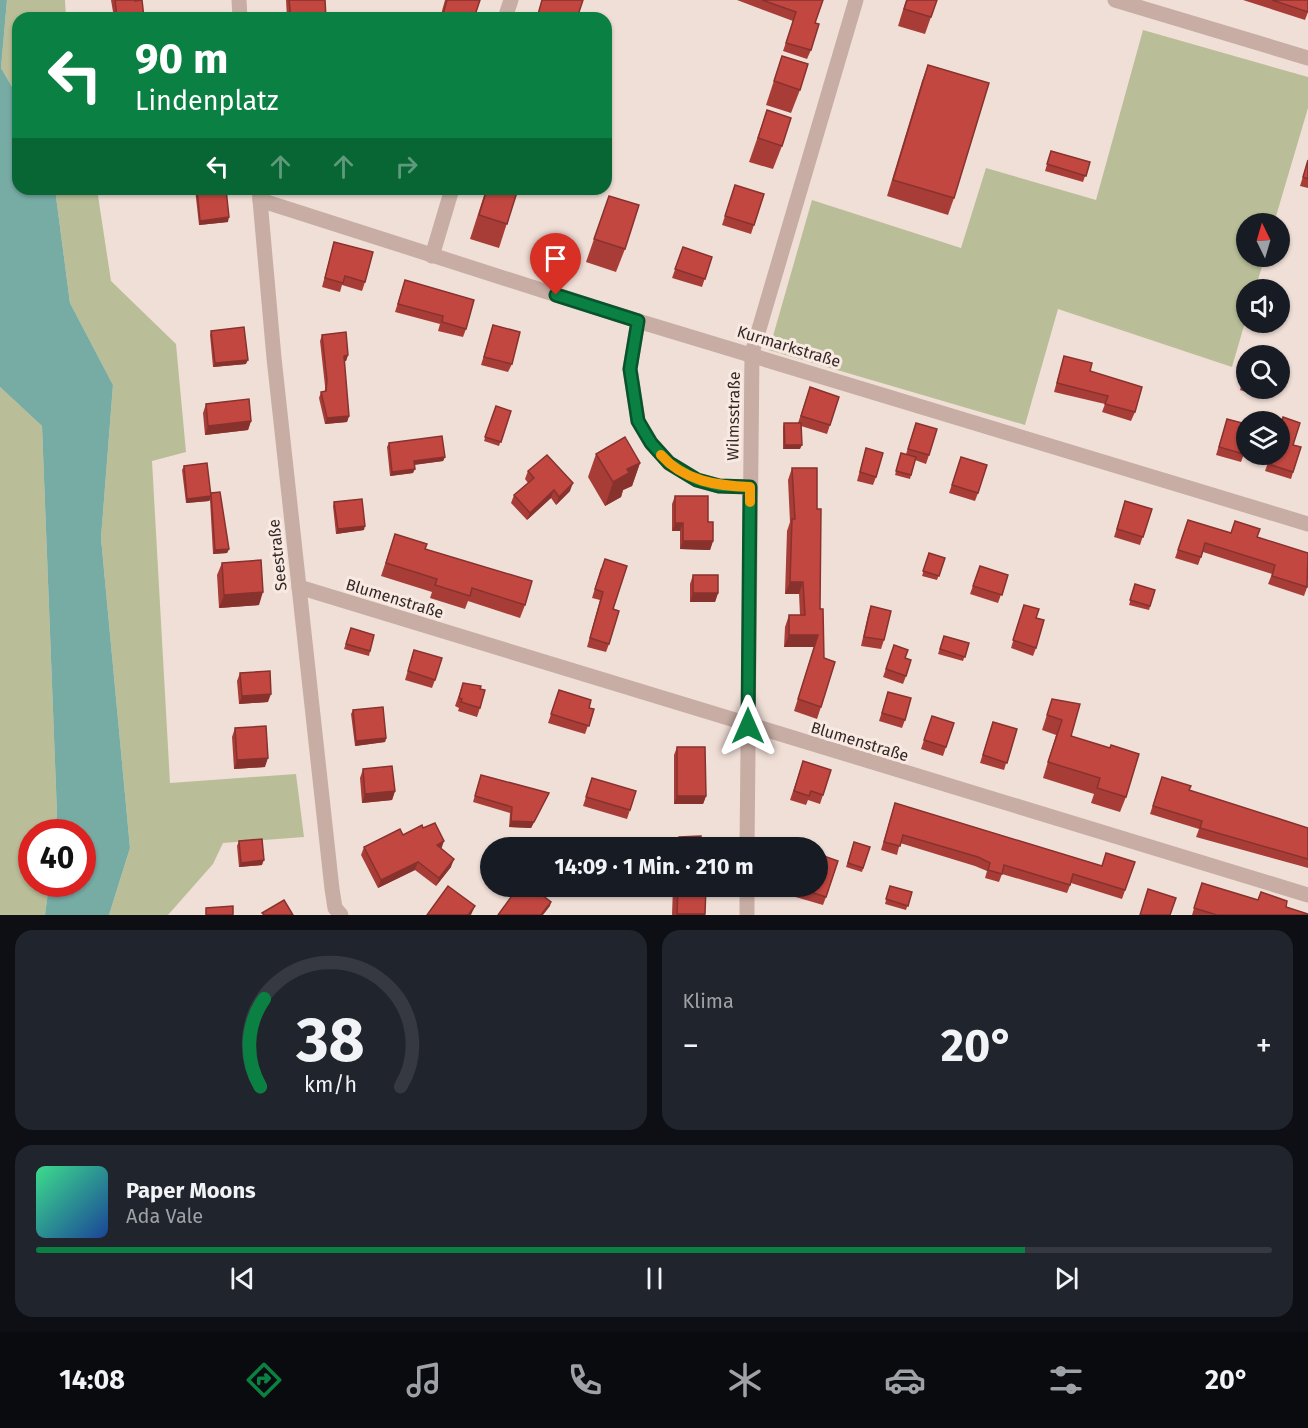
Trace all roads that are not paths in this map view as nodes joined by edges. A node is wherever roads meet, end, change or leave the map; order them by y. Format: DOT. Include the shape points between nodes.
graph roads {
  1 [pos="856,0"];
  2 [pos="1115,0"];
  3 [pos="1308,58"];
  4 [pos="259,195"];
  5 [pos="450,195"];
  6 [pos="432,256"];
  7 [pos="638,321"];
  8 [pos="752,353"];
  9 [pos="750,487"];
  10 [pos="1308,524"];
  11 [pos="298,587"];
  12 [pos="748,726"];
  13 [pos="747,837"];
  14 [pos="1308,895"];
  15 [pos="747,897"];
  16 [pos="341,915"];
  17 [pos="747,915"];
  1 -- 8 [label="street, Wilmsstraße"];
  2 -- 3 [label="street"];
  4 -- 6 [label="street, Kurmarkstraße"];
  4 -- 11 [label="street, Seestraße"];
  5 -- 6 [label="street"];
  6 -- 7 [label="street, Kurmarkstraße"];
  7 -- 8 [label="street, Kurmarkstraße"];
  7 -- 9 [label="street" via="630,369 638,421 651,443 669,463 697,480 719,486"];
  8 -- 9 [label="street, Wilmsstraße"];
  8 -- 10 [label="street, Kurmarkstraße"];
  9 -- 12 [label="street, Wilmsstraße"];
  11 -- 12 [label="street, Blumenstraße"];
  11 -- 16 [label="street, Seestraße" via="332,889 335,908"];
  12 -- 13 [label="street, Wilmsstraße"];
  12 -- 14 [label="street, Blumenstraße"];
  15 -- 17 [label="street"];
}
